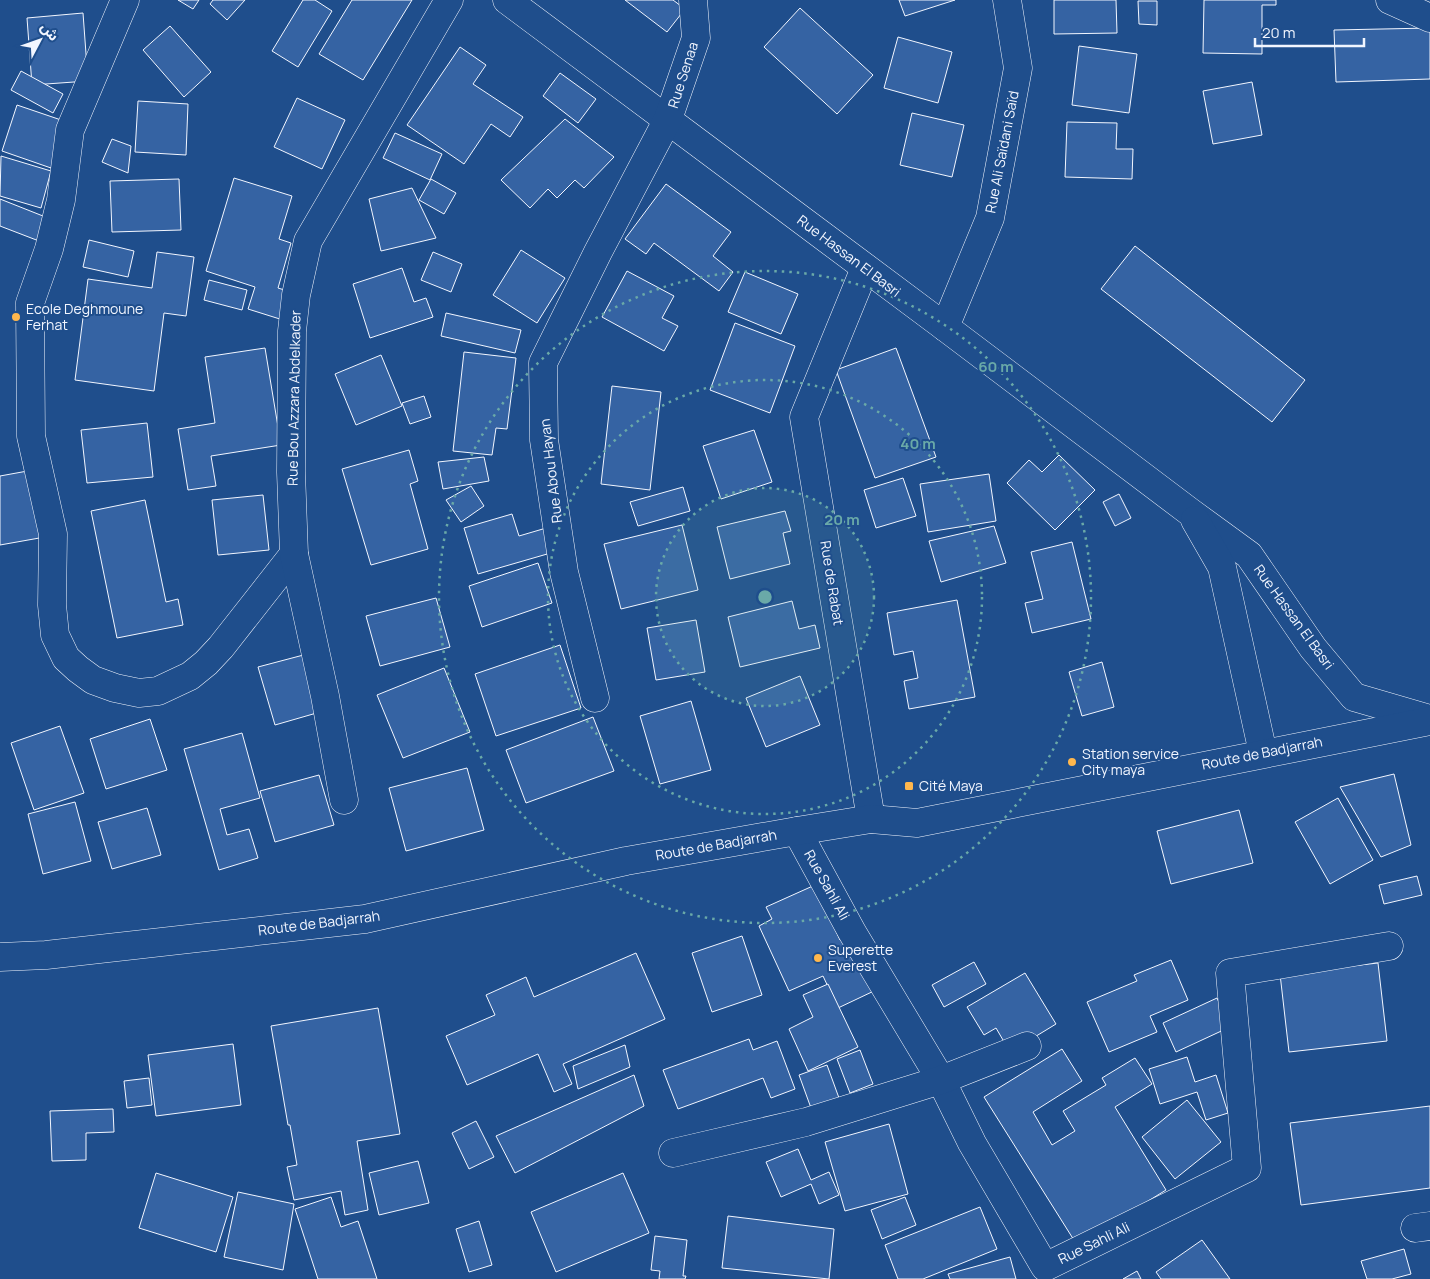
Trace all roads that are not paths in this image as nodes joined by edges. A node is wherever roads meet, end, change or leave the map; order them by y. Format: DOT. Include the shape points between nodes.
graph roads {
  1 [pos="125,0"];
  2 [pos="449,0"];
  3 [pos="507,0"];
  4 [pos="693,0"];
  5 [pos="1007,0"];
  6 [pos="1390,0"];
  7 [pos="1430,18"];
  8 [pos="668,119"];
  9 [pos="864,268"];
  10 [pos="946,327"];
  11 [pos="1190,512"];
  12 [pos="294,554"];
  13 [pos="595,698"];
  14 [pos="1430,720"];
  15 [pos="1264,753"];
  16 [pos="344,800"];
  17 [pos="871,819"];
  18 [pos="797,831"];
  19 [pos="1389,946"];
  20 [pos="0,957"];
  21 [pos="1027,1046"];
  22 [pos="941,1080"];
  23 [pos="673,1153"];
  24 [pos="1046,1273"];
  1 -- 12 [label="street" via="70,130 61,200 49,249 30,303 31,436 53,534 55,635 66,658 94,680 139,693 158,691 190,676 211,658"];
  2 -- 12 [label="street, Rue Bou Azzara Abdelkader" via="308,241 292,331"];
  3 -- 8 [label="street, Rue Hassan El Basri"];
  4 -- 8 [label="street, Rue Senaa" via="696,38"];
  5 -- 10 [label="street, Rue Ali Saïdani Saïd" via="1018,68 990,218"];
  6 -- 7 [label="street"];
  8 -- 9 [label="street, Rue Hassan El Basri"];
  8 -- 13 [label="street, Rue Abou Hayan" via="543,363 544,440 563,562"];
  9 -- 10 [label="street, Rue Hassan El Basri"];
  9 -- 17 [label="street, Rue de Rabat" via="804,417"];
  10 -- 11 [label="street, Rue Hassan El Basri"];
  11 -- 14 [label="street, Rue Hassan El Basri" via="1250,554 1313,648 1354,697"];
  11 -- 15 [label="street, Rue Hassan El Basri" via="1222,567"];
  12 -- 16 [label="street, Rue Bou Azzara Abdelkader"];
  14 -- 15 [label="street, Route de Badjarrah"];
  15 -- 17 [label="street, Route de Badjarrah" via="916,823"];
  17 -- 18 [label="street, Route de Badjarrah"];
  18 -- 20 [label="street, Route de Badjarrah" via="626,860 365,919 46,955"];
  18 -- 22 [label="street, Rue Sahli Ali" via="852,932"];
  19 -- 24 [label="street, Rue Sahli Ali" via="1230,973 1247,1168"];
  21 -- 22 [label="street"];
  22 -- 23 [label="street" via="806,1122"];
  22 -- 24 [label="street, Rue Sahli Ali" via="972,1143"];
}
